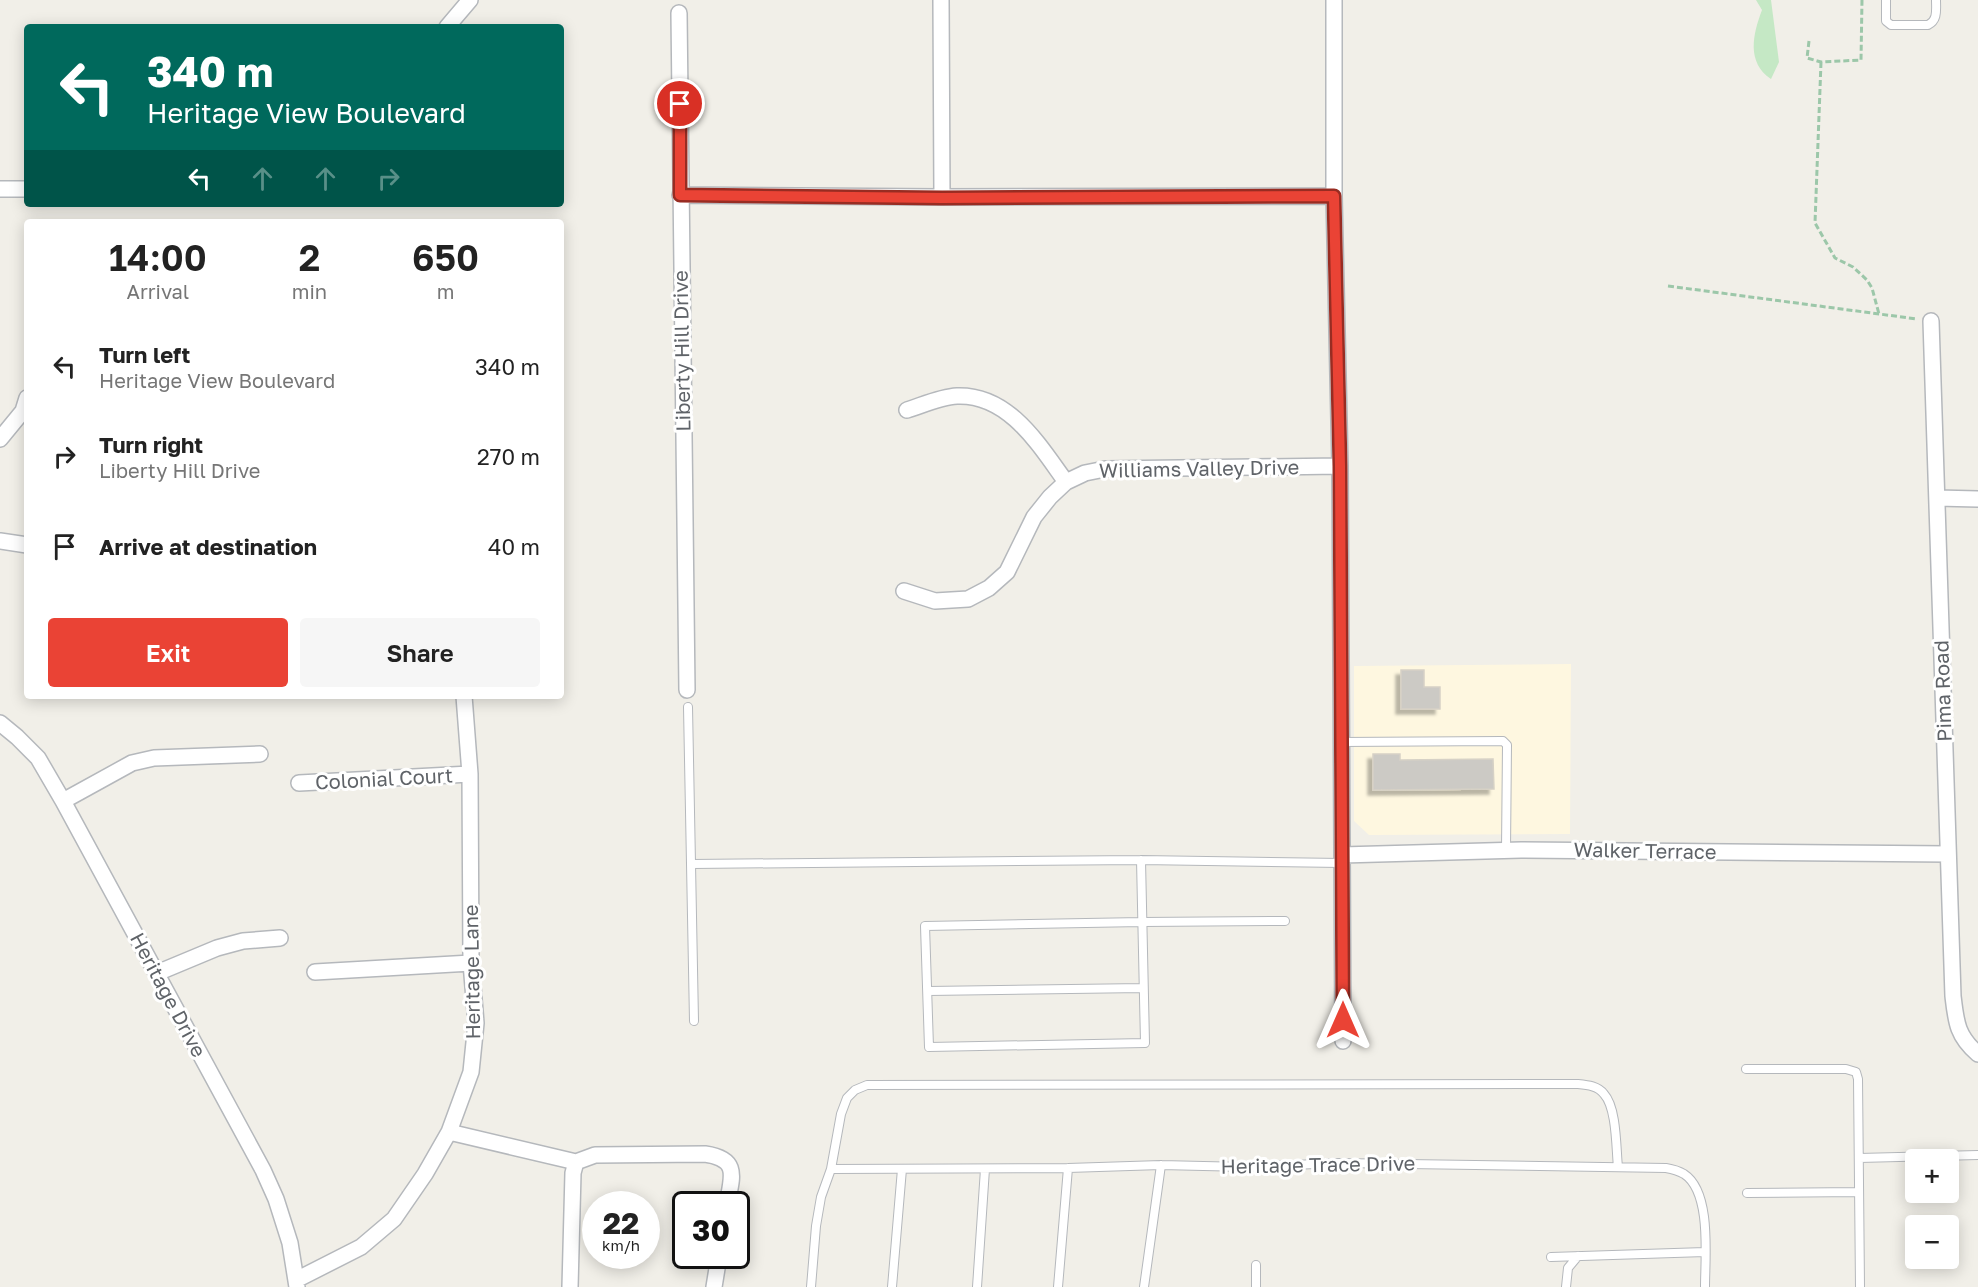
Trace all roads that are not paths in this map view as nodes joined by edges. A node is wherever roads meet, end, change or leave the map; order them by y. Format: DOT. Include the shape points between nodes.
graph roads {
  1 [pos="470,0"];
  2 [pos="941,0"];
  3 [pos="1334,0"];
  4 [pos="1886,0"];
  5 [pos="1936,0"];
  6 [pos="679,13"];
  7 [pos="450,24"];
  8 [pos="0,189"];
  9 [pos="24,189"];
  10 [pos="680,195"];
  11 [pos="1334,196"];
  12 [pos="942,198"];
  13 [pos="1930,321"];
  14 [pos="24,408"];
  15 [pos="907,410"];
  16 [pos="0,440"];
  17 [pos="1340,466"];
  18 [pos="1066,482"];
  19 [pos="1938,498"];
  20 [pos="1978,499"];
  21 [pos="0,541"];
  22 [pos="24,545"];
  23 [pos="904,591"];
  24 [pos="687,690"];
  25 [pos="464,699"];
  26 [pos="688,707"];
  27 [pos="0,723"];
  28 [pos="1340,742"];
  29 [pos="260,754"];
  30 [pos="470,774"];
  31 [pos="299,783"];
  32 [pos="63,801"];
  33 [pos="1506,850"];
  34 [pos="1948,854"];
  35 [pos="1342,859"];
  36 [pos="1141,860"];
  37 [pos="692,864"];
  38 [pos="1285,921"];
  39 [pos="1142,922"];
  40 [pos="280,938"];
  41 [pos="471,963"];
  42 [pos="315,972"];
  43 [pos="157,973"];
  44 [pos="1143,988"];
  45 [pos="928,991"];
  46 [pos="694,1021"];
  47 [pos="1343,1041"];
  48 [pos="1978,1054"];
  49 [pos="1746,1069"];
  50 [pos="448,1132"];
  51 [pos="1978,1155"];
  52 [pos="1859,1158"];
  53 [pos="576,1162"];
  54 [pos="1161,1165"];
  55 [pos="1618,1167"];
  56 [pos="1068,1168"];
  57 [pos="831,1169"];
  58 [pos="902,1169"];
  59 [pos="985,1169"];
  60 [pos="729,1191"];
  61 [pos="1859,1192"];
  62 [pos="1747,1193"];
  63 [pos="1705,1251"];
  64 [pos="1578,1256"];
  65 [pos="1551,1257"];
  66 [pos="1256,1264"];
  67 [pos="717,1269"];
  68 [pos="296,1284"];
  69 [pos="570,1287"];
  70 [pos="714,1287"];
  71 [pos="811,1287"];
  72 [pos="892,1287"];
  73 [pos="978,1287"];
  74 [pos="1058,1287"];
  75 [pos="1144,1287"];
  76 [pos="1256,1287"];
  77 [pos="1566,1287"];
  78 [pos="1705,1287"];
  79 [pos="1860,1287"];
  1 -- 7 [label="street"];
  2 -- 12 [label="street"];
  3 -- 11 [label="street"];
  4 -- 5 [label="lane" via="1886,21 1891,25 1933,23"];
  6 -- 10 [label="street, Liberty Hill Drive"];
  8 -- 9 [label="street"];
  10 -- 12 [label="street"];
  10 -- 24 [label="street, Liberty Hill Drive"];
  11 -- 12 [label="street"];
  11 -- 17 [label="street"];
  13 -- 19 [label="street, Pima Road"];
  14 -- 16 [label="street"];
  15 -- 18 [label="street" via="957,396 986,401 1009,413 1035,439"];
  17 -- 18 [label="street, Williams Valley Drive" via="1105,469"];
  17 -- 28 [label="street"];
  18 -- 23 [label="street, Williams Valley Drive" via="1034,517 1007,572 989,588 968,599 935,601"];
  19 -- 20 [label="street"];
  19 -- 34 [label="street, Pima Road"];
  21 -- 22 [label="street"];
  25 -- 30 [label="street, Heritage Lane"];
  26 -- 37 [label="lane"];
  27 -- 32 [label="street, Heritage Drive" via="38,758"];
  28 -- 33 [label="lane" via="1503,741 1507,745"];
  28 -- 35 [label="street"];
  29 -- 32 [label="street" via="154,758 132,764"];
  30 -- 31 [label="street, Colonial Court"];
  30 -- 41 [label="street, Heritage Lane"];
  32 -- 43 [label="street, Heritage Drive"];
  33 -- 34 [label="street, Walker Terrace"];
  33 -- 35 [label="street, Walker Terrace"];
  34 -- 48 [label="street, Pima Road" via="1956,1022 1965,1042"];
  35 -- 36 [label="lane"];
  35 -- 47 [label="street"];
  36 -- 37 [label="lane"];
  36 -- 39 [label="lane"];
  37 -- 46 [label="lane"];
  38 -- 39 [label="lane"];
  39 -- 44 [label="lane"];
  39 -- 45 [label="lane" via="925,926"];
  40 -- 43 [label="street" via="217,948"];
  41 -- 42 [label="street"];
  41 -- 50 [label="street, Heritage Lane" via="476,1023 471,1072"];
  43 -- 68 [label="street, Heritage Drive" via="276,1198 290,1243"];
  44 -- 45 [label="lane"];
  44 -- 45 [label="lane" via="1144,1043 929,1047"];
  49 -- 52 [label="lane" via="1856,1072"];
  50 -- 53 [label="street"];
  50 -- 68 [label="street, Heritage Lane" via="394,1218 361,1247"];
  51 -- 52 [label="lane"];
  52 -- 61 [label="lane"];
  53 -- 60 [label="street" via="596,1155 717,1156 728,1162"];
  53 -- 69 [label="street"];
  54 -- 55 [label="lane, Heritage Trace Drive"];
  54 -- 56 [label="lane, Heritage Trace Drive"];
  54 -- 75 [label="lane"];
  55 -- 57 [label="lane" via="1609,1101 1590,1085 867,1085 847,1098"];
  55 -- 63 [label="lane, Heritage Trace Drive" via="1666,1168 1691,1180 1703,1209"];
  56 -- 59 [label="lane, Heritage Trace Drive"];
  56 -- 74 [label="lane"];
  57 -- 58 [label="lane, Heritage Trace Drive"];
  57 -- 71 [label="lane" via="816,1226"];
  58 -- 59 [label="lane, Heritage Trace Drive"];
  58 -- 72 [label="lane"];
  59 -- 73 [label="lane"];
  61 -- 62 [label="lane"];
  61 -- 79 [label="lane"];
  63 -- 64 [label="lane"];
  63 -- 78 [label="lane, Heritage Trace Drive"];
  64 -- 65 [label="lane"];
  64 -- 77 [label="lane" via="1568,1268"];
  66 -- 76 [label="lane"];
  67 -- 70 [label="street"];
}
